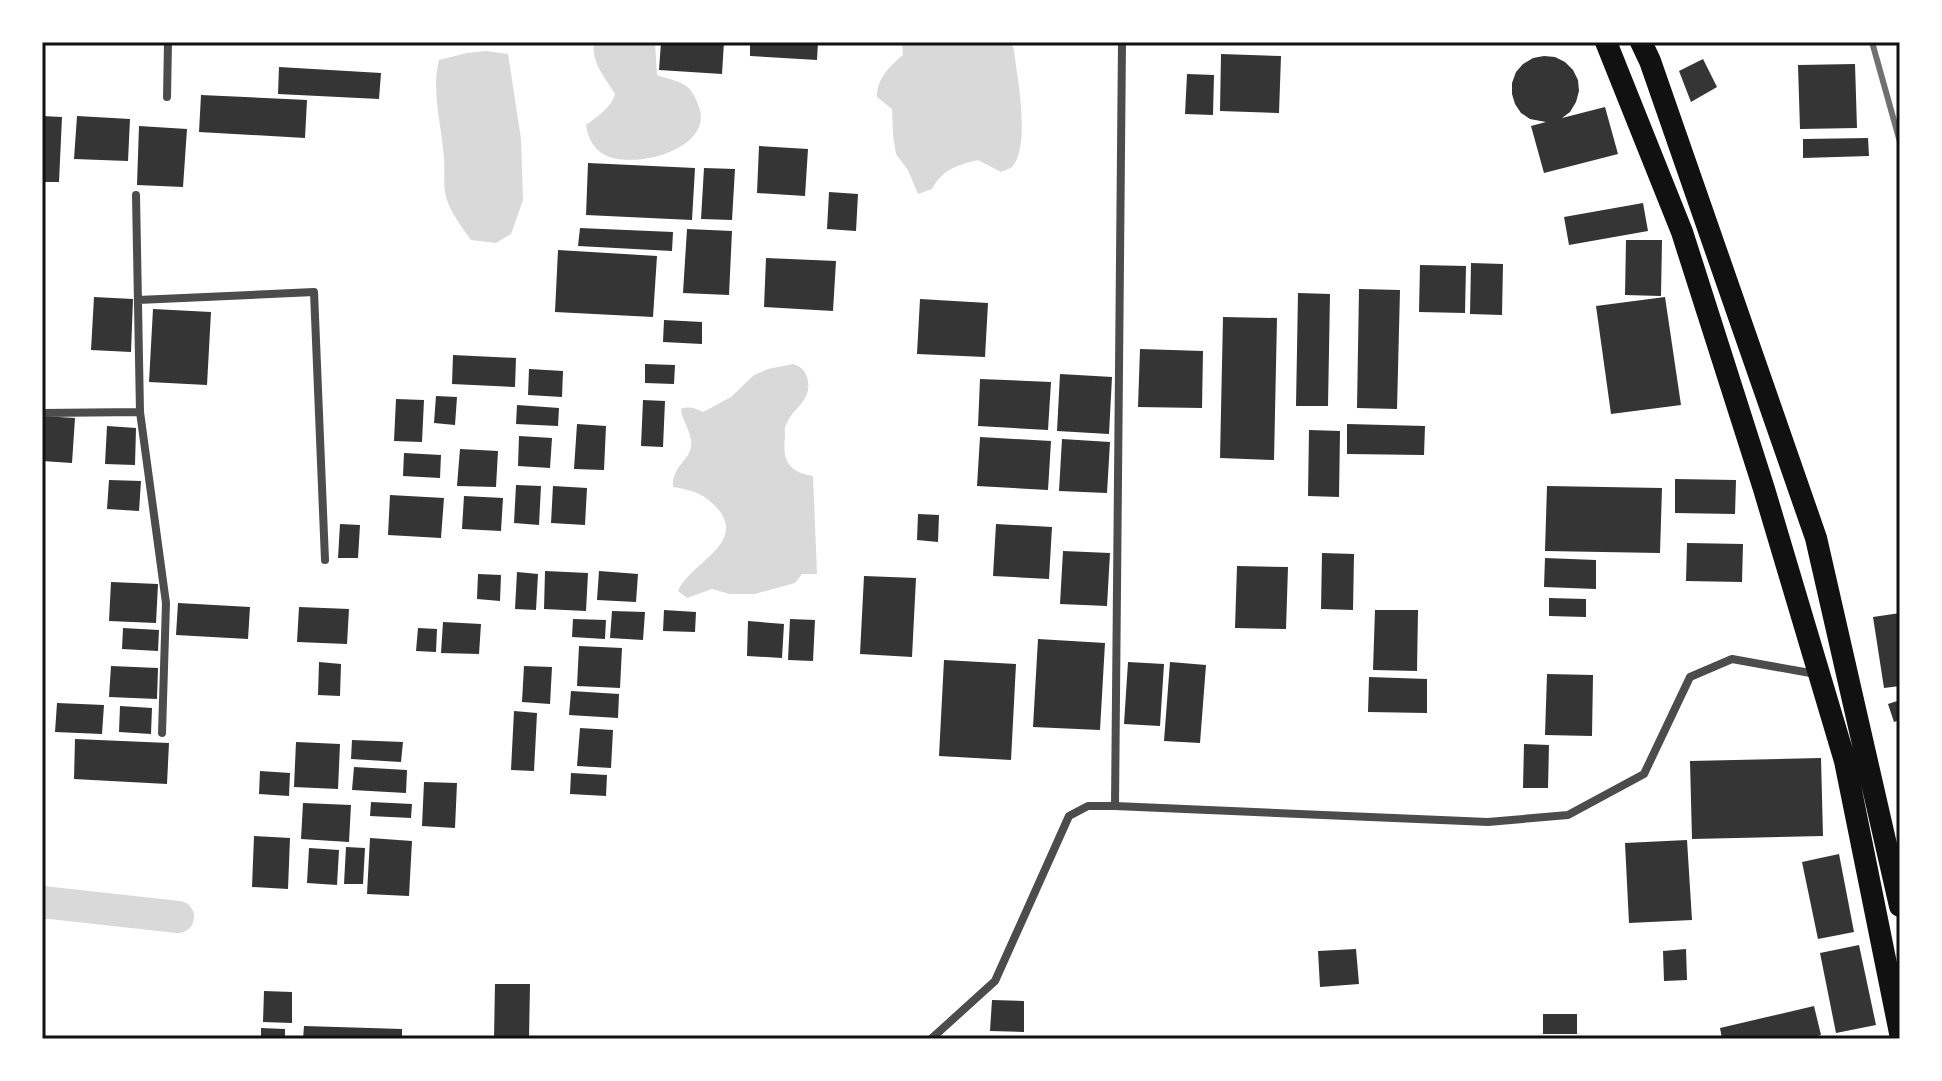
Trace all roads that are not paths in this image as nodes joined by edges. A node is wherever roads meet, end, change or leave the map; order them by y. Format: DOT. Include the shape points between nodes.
graph roads {
  1 [pos="168,42"];
  2 [pos="1122,42"];
  3 [pos="1606,42"];
  4 [pos="1641,42"];
  5 [pos="167,97"];
  6 [pos="136,195"];
  7 [pos="138,300"];
  8 [pos="140,412"];
  9 [pos="42,413"];
  10 [pos="325,560"];
  11 [pos="1819,675"];
  12 [pos="162,733"];
  13 [pos="1115,806"];
  14 [pos="1900,906"];
  15 [pos="1900,1033"];
  16 [pos="931,1039"];
  1 -- 5 [label="street"];
  2 -- 13 [label="street"];
  3 -- 11 [label="highway" via="1682,232"];
  4 -- 14 [label="highway" via="1816,538"];
  6 -- 7 [label="street"];
  7 -- 8 [label="street"];
  7 -- 10 [label="street" via="314,292"];
  8 -- 9 [label="street"];
  8 -- 12 [label="street" via="166,603"];
  11 -- 13 [label="street" via="1732,659 1690,677 1644,774 1568,815 1488,822"];
  11 -- 15 [label="highway" via="1845,761"];
  13 -- 16 [label="street" via="1088,806 1069,816 995,981"];
}
